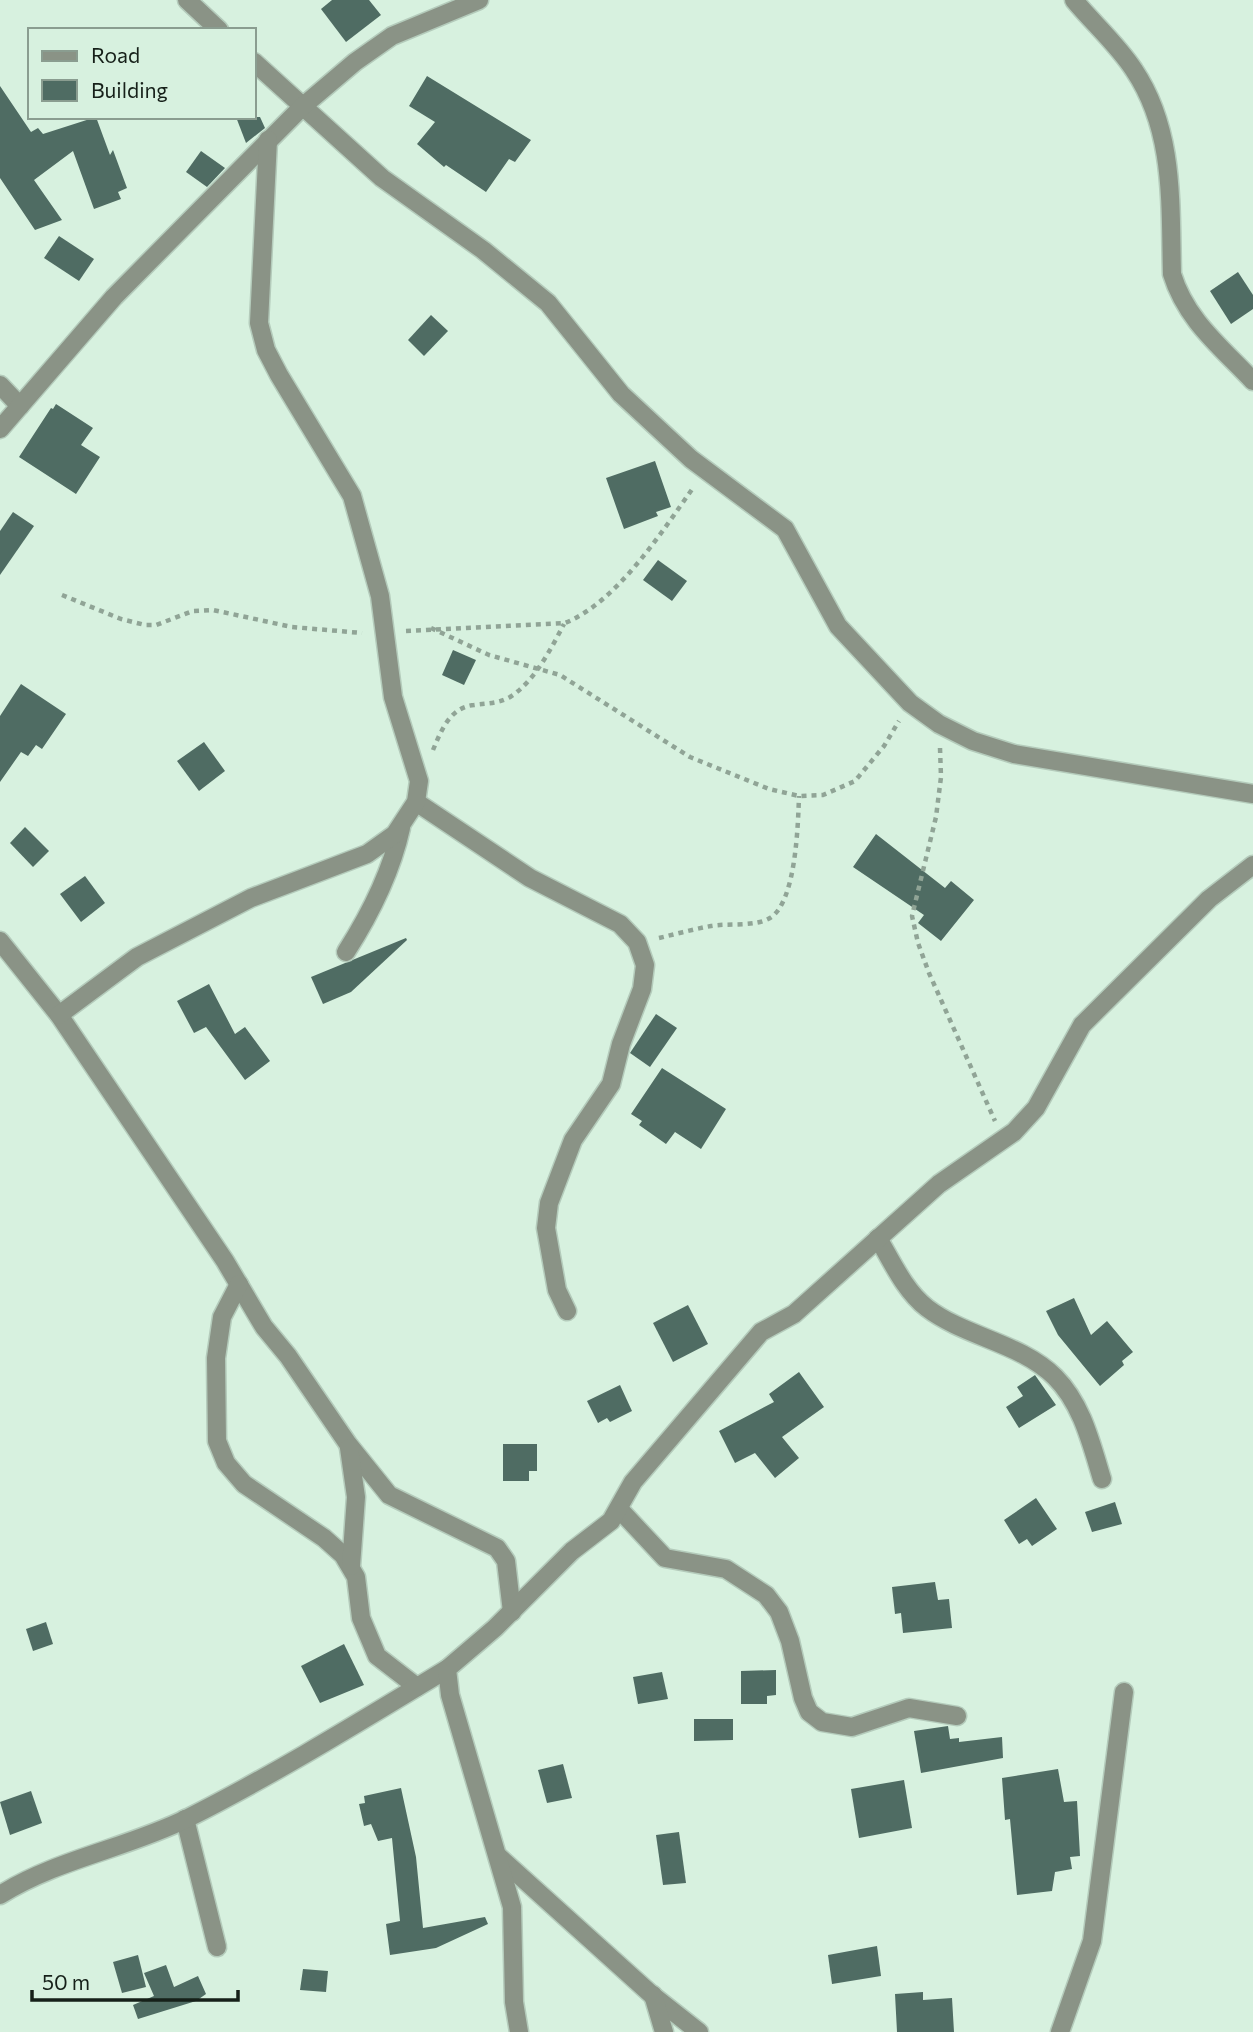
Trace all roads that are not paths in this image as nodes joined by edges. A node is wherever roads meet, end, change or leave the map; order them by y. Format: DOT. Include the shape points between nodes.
graph roads {
  1 [pos="187,0"];
  2 [pos="479,0"];
  3 [pos="1074,0"];
  4 [pos="217,28"];
  5 [pos="256,64"];
  6 [pos="302,107"];
  7 [pos="268,140"];
  8 [pos="1253,381"];
  9 [pos="0,385"];
  10 [pos="20,406"];
  11 [pos="0,429"];
  12 [pos="1253,794"];
  13 [pos="416,803"];
  14 [pos="401,826"];
  15 [pos="1253,865"];
  16 [pos="0,941"];
  17 [pos="346,952"];
  18 [pos="59,1014"];
  19 [pos="878,1238"];
  20 [pos="239,1284"];
  21 [pos="567,1311"];
  22 [pos="348,1444"];
  23 [pos="1102,1479"];
  24 [pos="620,1510"];
  25 [pos="351,1566"];
  26 [pos="512,1612"];
  27 [pos="447,1669"];
  28 [pos="417,1687"];
  29 [pos="1124,1692"];
  30 [pos="957,1716"];
  31 [pos="185,1819"];
  32 [pos="499,1857"];
  33 [pos="0,1895"];
  34 [pos="217,1947"];
  35 [pos="652,1995"];
  36 [pos="519,2032"];
  37 [pos="664,2032"];
  38 [pos="699,2032"];
  39 [pos="1060,2032"];
  1 -- 4 [label="street"];
  2 -- 6 [label="street" via="392,36"];
  3 -- 8 [label="street" via="1133,68 1155,108 1167,149 1172,274 1177,289 1194,321"];
  5 -- 6 [label="street"];
  6 -- 7 [label="street"];
  6 -- 12 [label="street" via="382,178 548,303 621,394 706,470 785,529 838,625 910,703 939,724 1014,754"];
  7 -- 10 [label="street" via="114,298"];
  7 -- 13 [label="street" via="259,323 266,351 352,496 380,596 393,697 419,781"];
  9 -- 10 [label="street"];
  10 -- 11 [label="street"];
  13 -- 14 [label="street"];
  13 -- 21 [label="street" via="530,878 620,924 637,942 645,965 642,989 611,1084 573,1140 549,1203 546,1228 557,1290"];
  14 -- 17 [label="street" via="381,888"];
  14 -- 18 [label="street" via="367,854 251,898 137,957"];
  15 -- 19 [label="street" via="1209,899 1083,1025 1036,1108 1005,1141 939,1184"];
  16 -- 18 [label="street"];
  18 -- 20 [label="street"];
  19 -- 23 [label="street" via="907,1287 930,1310 1055,1377 1083,1419"];
  19 -- 24 [label="street" via="794,1314 761,1332 741,1352 633,1482"];
  20 -- 22 [label="street" via="264,1327"];
  20 -- 25 [label="street" via="222,1317 216,1358 217,1441 226,1463 244,1484 324,1538"];
  22 -- 25 [label="street" via="356,1497"];
  22 -- 26 [label="street" via="396,1501 497,1548 506,1561"];
  24 -- 26 [label="street"];
  24 -- 30 [label="street" via="665,1559 726,1569 766,1595 779,1612 790,1641 809,1712 822,1722 852,1727 909,1708"];
  25 -- 28 [label="street" via="361,1618 377,1656"];
  26 -- 27 [label="street"];
  27 -- 28 [label="street"];
  27 -- 32 [label="street" via="450,1695"];
  28 -- 31 [label="street" via="332,1740"];
  29 -- 39 [label="street" via="1092,1941"];
  31 -- 33 [label="street"];
  31 -- 34 [label="street"];
  32 -- 35 [label="street"];
  32 -- 36 [label="street" via="512,1907"];
  35 -- 37 [label="street"];
  35 -- 38 [label="street"];
}
